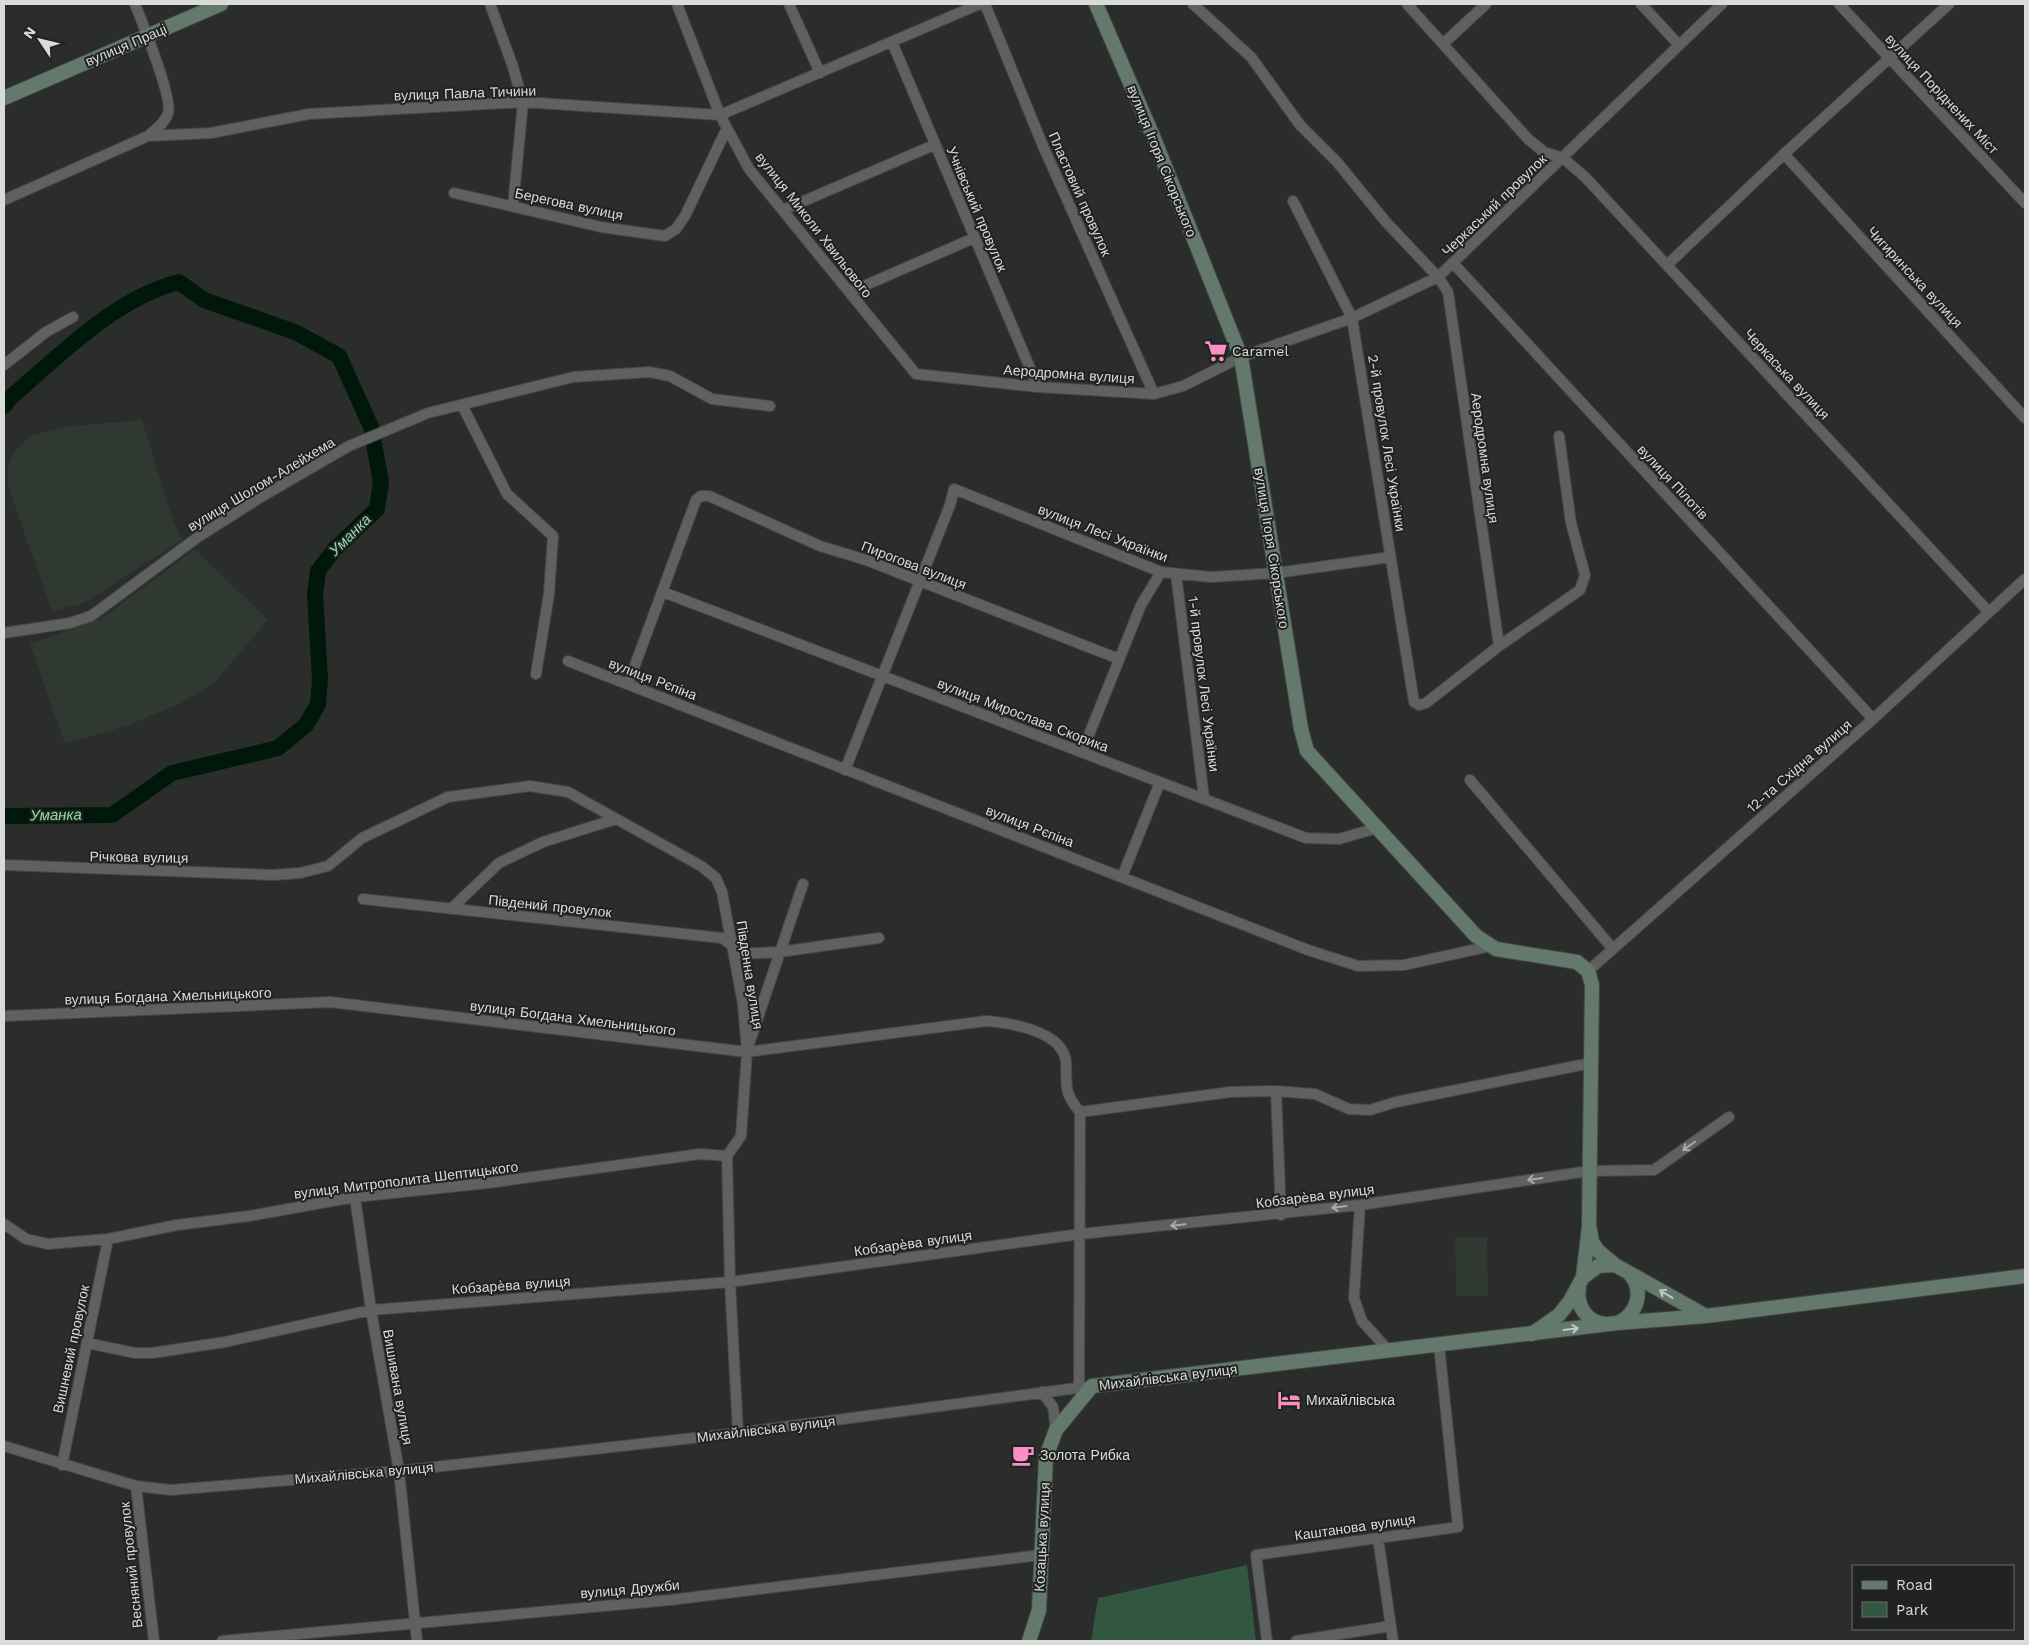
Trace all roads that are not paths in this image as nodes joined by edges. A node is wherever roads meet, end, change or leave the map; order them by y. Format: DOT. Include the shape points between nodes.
graph roads {
  1 [pos="134,4"];
  2 [pos="222,4"];
  3 [pos="490,4"];
  4 [pos="677,4"];
  5 [pos="789,4"];
  6 [pos="980,4"];
  7 [pos="985,4"];
  8 [pos="1096,4"];
  9 [pos="1193,4"];
  10 [pos="1407,4"];
  11 [pos="1486,4"];
  12 [pos="1641,4"];
  13 [pos="1722,4"];
  14 [pos="1839,4"];
  15 [pos="1949,4"];
  16 [pos="148,36"];
  17 [pos="892,42"];
  18 [pos="1443,44"];
  19 [pos="1679,45"];
  20 [pos="1890,58"];
  21 [pos="820,73"];
  22 [pos="4,98"];
  23 [pos="523,102"];
  24 [pos="720,115"];
  25 [pos="727,128"];
  26 [pos="148,136"];
  27 [pos="934,145"];
  28 [pos="1784,154"];
  29 [pos="1563,158"];
  30 [pos="454,193"];
  31 [pos="4,200"];
  32 [pos="1293,202"];
  33 [pos="2025,203"];
  34 [pos="513,206"];
  35 [pos="783,210"];
  36 [pos="974,238"];
  37 [pos="1453,263"];
  38 [pos="1667,265"];
  39 [pos="1438,277"];
  40 [pos="850,292"];
  41 [pos="73,317"];
  42 [pos="1352,318"];
  43 [pos="1242,357"];
  44 [pos="4,365"];
  45 [pos="914,372"];
  46 [pos="1038,387"];
  47 [pos="1154,394"];
  48 [pos="462,405"];
  49 [pos="770,406"];
  50 [pos="2025,418"];
  51 [pos="1559,436"];
  52 [pos="1391,557"];
  53 [pos="1161,572"];
  54 [pos="1276,573"];
  55 [pos="1176,574"];
  56 [pos="2025,579"];
  57 [pos="920,581"];
  58 [pos="663,592"];
  59 [pos="1988,611"];
  60 [pos="4,632"];
  61 [pos="1499,646"];
  62 [pos="1119,659"];
  63 [pos="568,661"];
  64 [pos="536,674"];
  65 [pos="882,676"];
  66 [pos="628,684"];
  67 [pos="1873,719"];
  68 [pos="1082,752"];
  69 [pos="845,770"];
  70 [pos="1470,780"];
  71 [pos="1160,782"];
  72 [pos="530,786"];
  73 [pos="1204,798"];
  74 [pos="616,819"];
  75 [pos="1377,828"];
  76 [pos="4,865"];
  77 [pos="1122,877"];
  78 [pos="803,884"];
  79 [pos="363,899"];
  80 [pos="451,909"];
  81 [pos="879,938"];
  82 [pos="1490,946"];
  83 [pos="1612,949"];
  84 [pos="734,950"];
  85 [pos="779,952"];
  86 [pos="1588,971"];
  87 [pos="4,1016"];
  88 [pos="747,1052"];
  89 [pos="1591,1063"];
  90 [pos="1276,1091"];
  91 [pos="1080,1112"];
  92 [pos="1729,1117"];
  93 [pos="727,1156"];
  94 [pos="1589,1171"];
  95 [pos="355,1197"];
  96 [pos="1360,1205"];
  97 [pos="1281,1215"];
  98 [pos="4,1224"];
  99 [pos="1589,1227"];
  100 [pos="1080,1234"];
  101 [pos="108,1239"];
  102 [pos="1621,1268"];
  103 [pos="2025,1276"];
  104 [pos="730,1282"];
  105 [pos="1581,1282"];
  106 [pos="371,1310"];
  107 [pos="1706,1316"];
  108 [pos="1613,1324"];
  109 [pos="1532,1334"];
  110 [pos="87,1343"];
  111 [pos="1439,1346"];
  112 [pos="1389,1351"];
  113 [pos="1085,1387"];
  114 [pos="1042,1392"];
  115 [pos="1056,1430"];
  116 [pos="738,1433"];
  117 [pos="4,1446"];
  118 [pos="62,1464"];
  119 [pos="399,1471"];
  120 [pos="136,1486"];
  121 [pos="1378,1538"];
  122 [pos="1040,1554"];
  123 [pos="415,1623"];
  124 [pos="1391,1626"];
  125 [pos="154,1641"];
  126 [pos="222,1641"];
  127 [pos="417,1641"];
  128 [pos="1029,1641"];
  129 [pos="1266,1641"];
  130 [pos="1296,1641"];
  131 [pos="1393,1641"];
  1 -- 16 [label="street"];
  2 -- 16 [label="main road, вулиця Праці"];
  3 -- 23 [label="street"];
  4 -- 24 [label="street, вулиця Миколи Хвильового"];
  5 -- 21 [label="street"];
  6 -- 17 [label="street, вулиця Павла Тичини"];
  7 -- 47 [label="street, Пластовий провулок" via="1043,146"];
  8 -- 43 [label="main road, вулиця Ігоря Сікорського"];
  9 -- 39 [label="street, Аеродромна вулиця" via="1251,57 1300,125 1337,162 1386,222"];
  10 -- 18 [label="street, Черкаська вулиця"];
  11 -- 18 [label="street"];
  12 -- 19 [label="street"];
  13 -- 19 [label="street, Черкаський провулок"];
  14 -- 20 [label="street, вулиця Поріднених Міст"];
  15 -- 20 [label="street"];
  16 -- 22 [label="main road, вулиця Праці"];
  16 -- 26 [label="street" via="169,112"];
  17 -- 21 [label="street, вулиця Павла Тичини"];
  17 -- 27 [label="street, Учнівський провулок"];
  18 -- 29 [label="street, Черкаська вулиця" via="1528,139 1544,152"];
  19 -- 29 [label="street, Черкаський провулок"];
  20 -- 28 [label="street"];
  20 -- 33 [label="street, вулиця Поріднених Міст"];
  21 -- 24 [label="street, вулиця Павла Тичини"];
  23 -- 24 [label="street, вулиця Павла Тичини"];
  23 -- 26 [label="street, вулиця Павла Тичини" via="309,114 211,133"];
  23 -- 34 [label="street"];
  24 -- 25 [label="street, вулиця Миколи Хвильового"];
  25 -- 34 [label="street, Берегова вулиця" via="685,216 676,229 665,236 601,227"];
  25 -- 35 [label="street, вулиця Миколи Хвильового" via="750,169"];
  26 -- 31 [label="street, вулиця Павла Тичини"];
  27 -- 35 [label="street"];
  27 -- 36 [label="street, Учнівський провулок"];
  28 -- 38 [label="street"];
  28 -- 50 [label="street, Чигиринська вулиця"];
  29 -- 37 [label="street, Черкаський провулок"];
  29 -- 38 [label="street, Черкаська вулиця" via="1586,177"];
  30 -- 34 [label="street, Берегова вулиця"];
  32 -- 42 [label="street, 2-й провулок Лесі Українки"];
  35 -- 40 [label="street, вулиця Миколи Хвильового"];
  36 -- 40 [label="street"];
  36 -- 46 [label="street, Учнівський провулок"];
  37 -- 39 [label="street, Черкаський провулок"];
  37 -- 67 [label="street, вулиця Пілотів"];
  38 -- 59 [label="street, Черкаська вулиця"];
  39 -- 42 [label="street, Черкаський провулок"];
  39 -- 61 [label="street, Аеродромна вулиця" via="1448,292"];
  40 -- 45 [label="street, вулиця Миколи Хвильового"];
  41 -- 44 [label="street" via="46,332"];
  42 -- 43 [label="street, Черкаський провулок"];
  42 -- 52 [label="street, 2-й провулок Лесі Українки"];
  43 -- 47 [label="street, Аеродромна вулиця" via="1183,386"];
  43 -- 54 [label="main road, вулиця Ігоря Сікорського"];
  45 -- 46 [label="street, Аеродромна вулиця"];
  46 -- 47 [label="street, Аеродромна вулиця"];
  48 -- 49 [label="street, вулиця Шолом-Алейхема" via="573,377 649,372 670,376 712,399"];
  48 -- 60 [label="street, вулиця Шолом-Алейхема" via="428,412 349,446 198,536 91,616"];
  48 -- 64 [label="street" via="507,494 553,536 550,594"];
  51 -- 61 [label="street" via="1570,523 1585,575 1583,583 1580,590"];
  52 -- 54 [label="street, вулиця Лесі Українки"];
  52 -- 61 [label="street, 2-й провулок Лесі Українки" via="1414,702 1419,705 1426,703"];
  53 -- 55 [label="street, вулиця Лесі Українки"];
  53 -- 57 [label="street, вулиця Лесі Українки" via="954,489"];
  53 -- 62 [label="street" via="1141,605"];
  54 -- 55 [label="street, вулиця Лесі Українки" via="1211,577"];
  54 -- 75 [label="main road, вулиця Ігоря Сікорського" via="1307,751"];
  55 -- 73 [label="street, 1-й провулок Лесі Українки"];
  56 -- 59 [label="street, 12-та Східна вулиця"];
  57 -- 58 [label="street, Пирогова вулиця" via="820,546 709,496 701,496 696,500"];
  57 -- 62 [label="street, Пирогова вулиця"];
  57 -- 65 [label="street"];
  58 -- 65 [label="street, вулиця Мирослава Скорика"];
  58 -- 66 [label="street"];
  59 -- 67 [label="street, 12-та Східна вулиця"];
  62 -- 68 [label="street"];
  63 -- 66 [label="street, вулиця Рєпіна"];
  65 -- 68 [label="street, вулиця Мирослава Скорика"];
  65 -- 69 [label="street"];
  66 -- 69 [label="street, вулиця Рєпіна"];
  67 -- 83 [label="street, 12-та Східна вулиця"];
  68 -- 71 [label="street, вулиця Мирослава Скорика"];
  69 -- 77 [label="street, вулиця Рєпіна"];
  70 -- 83 [label="street"];
  71 -- 73 [label="street, вулиця Мирослава Скорика"];
  71 -- 77 [label="street"];
  72 -- 74 [label="street, Південна вулиця" via="568,792"];
  72 -- 76 [label="street, Річкова вулиця" via="448,797 362,838 328,866 300,873 273,875"];
  73 -- 75 [label="street, вулиця Мирослава Скорика" via="1306,838 1339,839"];
  74 -- 80 [label="street" via="543,842 499,863"];
  74 -- 84 [label="street, Південна вулиця" via="701,866 716,878"];
  75 -- 82 [label="main road, вулиця Ігоря Сікорського" via="1476,936"];
  77 -- 82 [label="street, вулиця Рєпіна" via="1308,950 1358,966 1404,965"];
  78 -- 85 [label="street"];
  79 -- 80 [label="street, Південий провулок"];
  80 -- 84 [label="street, Південий провулок" via="722,938"];
  81 -- 85 [label="street, Південий провулок"];
  82 -- 86 [label="main road, вулиця Ігоря Сікорського" via="1562,958 1576,962"];
  83 -- 86 [label="street, 12-та Східна вулиця"];
  84 -- 85 [label="street, Південий провулок"];
  84 -- 88 [label="street, Південна вулиця"];
  85 -- 88 [label="street"];
  86 -- 89 [label="main road" via="1592,985"];
  87 -- 88 [label="street, вулиця Богдана Хмельницького" via="330,1002"];
  88 -- 91 [label="street, вулиця Богдана Хмельницького" via="986,1021 1011,1023 1054,1039 1062,1047 1069,1099"];
  88 -- 93 [label="street, Південна вулиця" via="741,1136"];
  89 -- 90 [label="street" via="1370,1110 1349,1109 1315,1094"];
  89 -- 94 [label="main road"];
  90 -- 91 [label="street" via="1214,1094"];
  90 -- 97 [label="street"];
  91 -- 100 [label="street"];
  92 -- 94 [label="street, Кобзарèва вулиця, one-way" via="1654,1170"];
  93 -- 95 [label="street, вулиця Митрополита Шептицького" via="700,1154 488,1183"];
  93 -- 104 [label="street"];
  94 -- 96 [label="street, Кобзарèва вулиця, one-way"];
  94 -- 99 [label="main road"];
  95 -- 101 [label="street, вулиця Митрополита Шептицького"];
  95 -- 106 [label="street, Вишивана вулиця"];
  96 -- 97 [label="street, Кобзарèва вулиця, one-way"];
  96 -- 112 [label="street" via="1354,1298 1362,1321"];
  97 -- 100 [label="street, Кобзарèва вулиця, one-way"];
  98 -- 101 [label="street, вулиця Митрополита Шептицького" via="26,1239 48,1244"];
  99 -- 102 [label="main road" via="1598,1252"];
  99 -- 105 [label="main road"];
  100 -- 104 [label="street, Кобзарèва вулиця"];
  100 -- 113 [label="street"];
  101 -- 110 [label="street, Вишневий провулок"];
  102 -- 105 [label="main road" via="1598,1266"];
  107 -- 102 [label="main road, one-way"];
  102 -- 108 [label="main road" via="1633,1278 1638,1288 1638,1299 1634,1311"];
  103 -- 107 [label="main road, Михайлівська вулиця"];
  104 -- 106 [label="street, Кобзарèва вулиця"];
  104 -- 116 [label="street"];
  105 -- 108 [label="main road" via="1579,1304 1584,1312 1590,1319"];
  105 -- 109 [label="main road" via="1559,1315"];
  106 -- 110 [label="street, Кобзарèва вулиця" via="225,1342 152,1353 119,1351"];
  106 -- 119 [label="street, Вишивана вулиця"];
  107 -- 108 [label="main road, Михайлівська вулиця"];
  109 -- 108 [label="main road, Михайлівська вулиця, one-way"];
  109 -- 111 [label="main road, Михайлівська вулиця"];
  110 -- 118 [label="street, Вишневий провулок"];
  111 -- 112 [label="main road, Михайлівська вулиця"];
  111 -- 121 [label="street, Каштанова вулиця" via="1458,1527"];
  112 -- 113 [label="main road, Михайлівська вулиця"];
  113 -- 114 [label="street, Михайлівська вулиця"];
  113 -- 115 [label="main road, Козацька вулиця"];
  114 -- 115 [label="street" via="1053,1408"];
  114 -- 116 [label="street, Михайлівська вулиця"];
  115 -- 122 [label="main road, Козацька вулиця" via="1046,1457"];
  116 -- 119 [label="street, Михайлівська вулиця"];
  117 -- 118 [label="street, Михайлівська вулиця"];
  118 -- 120 [label="street, Михайлівська вулиця"];
  119 -- 120 [label="street, Михайлівська вулиця" via="171,1490"];
  119 -- 123 [label="street, Вишивана вулиця"];
  120 -- 125 [label="street, Весняний провулок"];
  121 -- 124 [label="street"];
  121 -- 129 [label="street, Каштанова вулиця" via="1256,1555"];
  122 -- 123 [label="street, вулиця Дружби" via="670,1600"];
  122 -- 128 [label="main road, Козацька вулиця" via="1039,1610"];
  123 -- 126 [label="street, вулиця Дружби"];
  123 -- 127 [label="street, Вишивана вулиця"];
  124 -- 130 [label="street"];
  124 -- 131 [label="street"];
}
